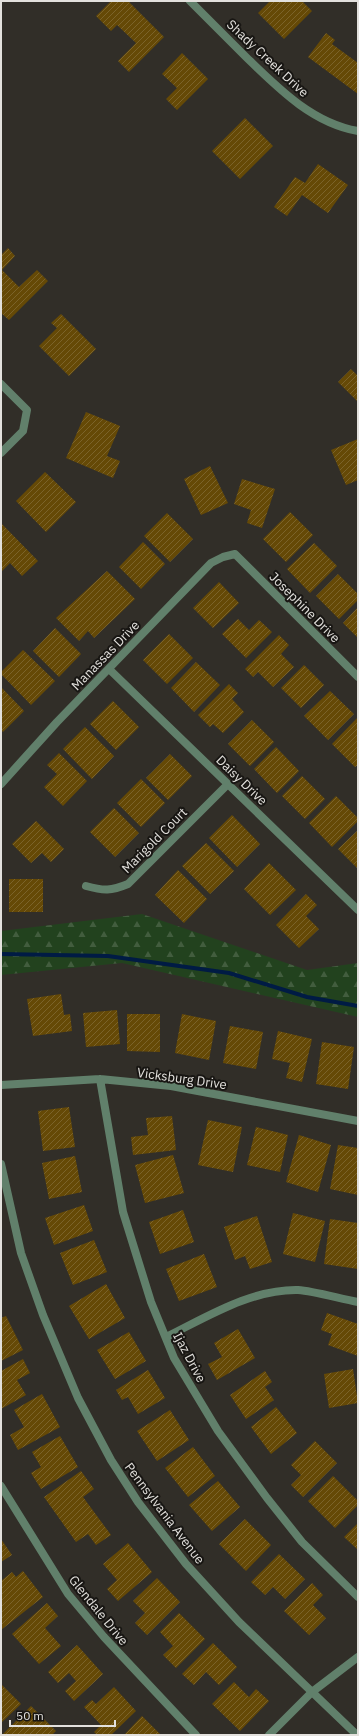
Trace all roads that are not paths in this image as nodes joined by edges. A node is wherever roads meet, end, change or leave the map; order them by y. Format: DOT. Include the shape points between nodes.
graph roads {
  1 [pos="190,1"];
  2 [pos="358,131"];
  3 [pos="1,384"];
  4 [pos="1,453"];
  5 [pos="235,554"];
  6 [pos="109,669"];
  7 [pos="358,676"];
  8 [pos="1,784"];
  9 [pos="228,784"];
  10 [pos="86,886"];
  11 [pos="357,908"];
  12 [pos="100,1079"];
  13 [pos="1,1085"];
  14 [pos="358,1121"];
  15 [pos="1,1164"];
  16 [pos="358,1302"];
  17 [pos="166,1336"];
  18 [pos="1,1486"];
  19 [pos="358,1597"];
  20 [pos="358,1657"];
  21 [pos="312,1692"];
  22 [pos="196,1735"];
  23 [pos="269,1735"];
  24 [pos="357,1735"];
  1 -- 2 [label="street, Shady Creek Drive" via="299,106 343,129"];
  3 -- 4 [label="street" via="27,410 23,431"];
  5 -- 6 [label="street, Manassas Drive" via="211,563"];
  5 -- 7 [label="street, Josephine Drive"];
  6 -- 8 [label="street, Manassas Drive"];
  6 -- 9 [label="street, Daisy Drive"];
  9 -- 10 [label="street, Marigold Court" via="128,884 113,890 98,890"];
  9 -- 11 [label="street, Daisy Drive"];
  12 -- 13 [label="street, Vicksburg Drive"];
  12 -- 14 [label="street, Vicksburg Drive" via="171,1086"];
  12 -- 17 [label="street, Ijaz Drive" via="123,1212 151,1302"];
  15 -- 21 [label="street, Pennsylvania Avenue" via="21,1253 43,1315 78,1398 111,1460 138,1502 186,1564 239,1622"];
  16 -- 17 [label="street" via="298,1290 272,1293 247,1299"];
  17 -- 19 [label="street, Ijaz Drive" via="174,1358 218,1431 267,1498 302,1542"];
  18 -- 22 [label="street, Glendale Drive" via="68,1594 104,1637"];
  20 -- 21 [label="street"];
  21 -- 23 [label="street"];
  21 -- 24 [label="street, Pennsylvania Avenue"];
}
